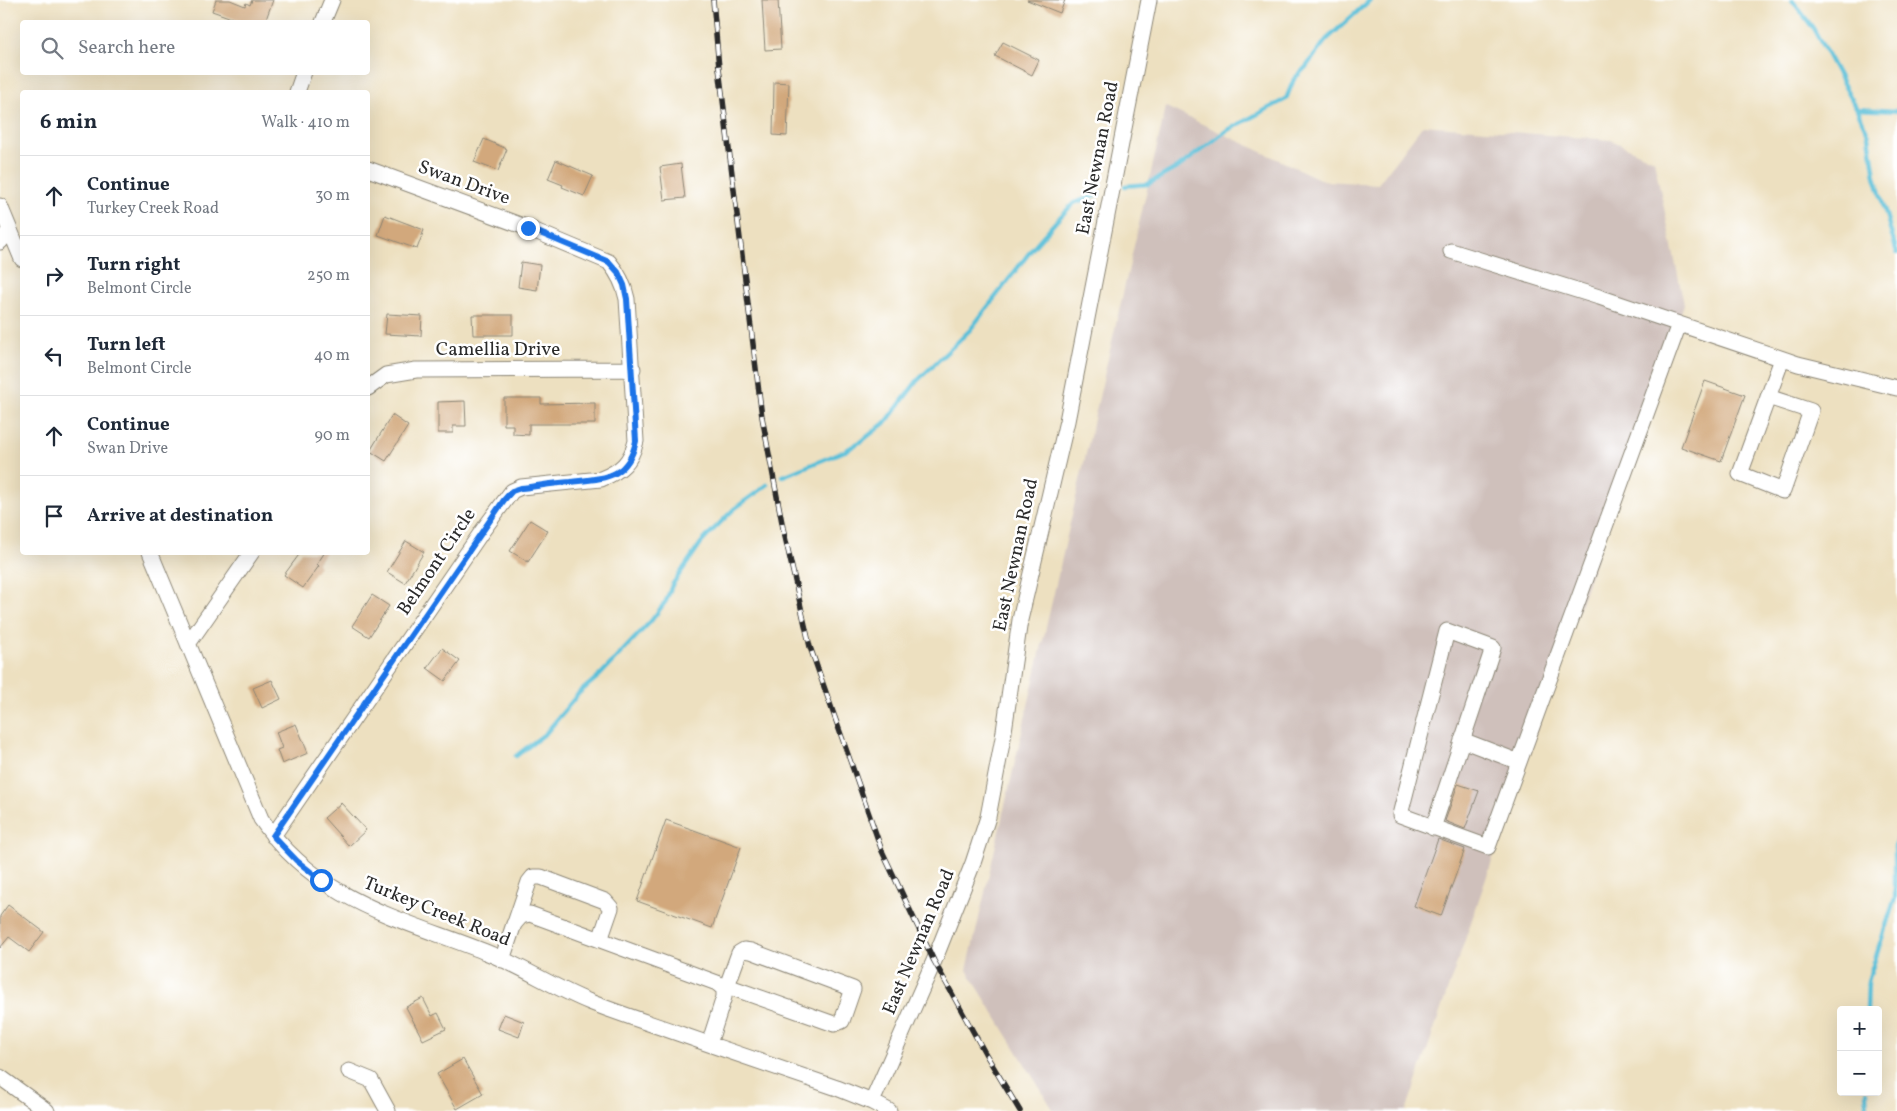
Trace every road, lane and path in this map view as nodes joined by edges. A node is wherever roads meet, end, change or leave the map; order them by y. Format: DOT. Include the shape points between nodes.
graph roads {
  1 [pos="332,0"];
  2 [pos="1149,0"];
  3 [pos="324,20"];
  4 [pos="303,75"];
  5 [pos="298,90"];
  6 [pos="370,170"];
  7 [pos="0,206"];
  8 [pos="5,236"];
  9 [pos="1451,250"];
  10 [pos="20,256"];
  11 [pos="1679,324"];
  12 [pos="1782,359"];
  13 [pos="633,369"];
  14 [pos="370,387"];
  15 [pos="1897,388"];
  16 [pos="1768,396"];
  17 [pos="151,555"];
  18 [pos="250,555"];
  19 [pos="188,644"];
  20 [pos="1462,740"];
  21 [pos="1519,762"];
  22 [pos="1433,828"];
  23 [pos="273,836"];
  24 [pos="514,924"];
  25 [pos="600,940"];
  26 [pos="502,960"];
  27 [pos="726,988"];
  28 [pos="709,1044"];
  29 [pos="349,1071"];
  30 [pos="0,1077"];
  31 [pos="872,1102"];
  32 [pos="47,1111"];
  33 [pos="388,1111"];
  34 [pos="889,1111"];
  1 -- 3 [label="street"];
  2 -- 31 [label="street, East Newnan Road" via="1069,411 1020,620 988,817 934,961"];
  4 -- 5 [label="street"];
  6 -- 13 [label="street, Swan Drive" via="528,228 609,262 618,272 626,292"];
  7 -- 8 [label="street"];
  8 -- 10 [label="street"];
  9 -- 11 [label="street"];
  11 -- 12 [label="street"];
  11 -- 21 [label="street"];
  12 -- 15 [label="street"];
  12 -- 16 [label="street"];
  13 -- 14 [label="street, Camellia Drive" via="416,370 386,375"];
  13 -- 23 [label="street, Belmont Circle" via="636,441 625,467 601,479 512,491"];
  16 -- 16 [label="street" via="1740,474 1783,490 1811,411"];
  17 -- 19 [label="street, Turkey Creek Road"];
  18 -- 19 [label="street"];
  19 -- 23 [label="street, Turkey Creek Road" via="261,819"];
  20 -- 21 [label="street"];
  20 -- 22 [label="street"];
  20 -- 22 [label="street" via="1493,648 1447,631 1400,815"];
  21 -- 22 [label="street" via="1488,847"];
  23 -- 26 [label="street, Turkey Creek Road" via="297,861 355,901"];
  24 -- 25 [label="street" via="520,916 530,914"];
  24 -- 25 [label="street" via="529,882 533,877 540,877 605,901 611,908"];
  24 -- 26 [label="street"];
  25 -- 27 [label="street"];
  26 -- 28 [label="street, Turkey Creek Road" via="590,1002"];
  27 -- 27 [label="street" via="834,1024 842,1021 853,989 744,950 739,953"];
  27 -- 28 [label="street"];
  28 -- 31 [label="street, Turkey Creek Road"];
  29 -- 33 [label="street" via="371,1080"];
  30 -- 32 [label="street"];
  31 -- 34 [label="street, Turkey Creek Road"];
}
